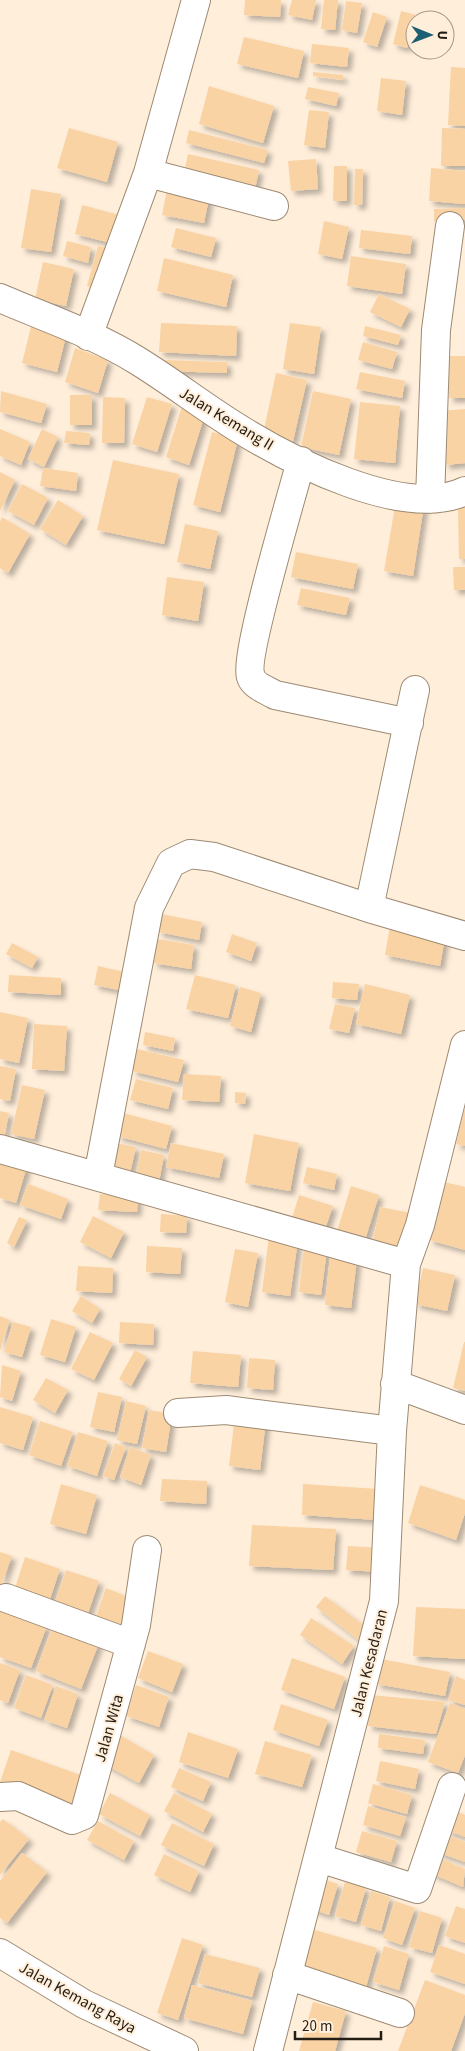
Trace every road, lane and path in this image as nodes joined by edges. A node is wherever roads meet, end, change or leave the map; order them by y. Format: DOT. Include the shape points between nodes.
graph roads {
  1 [pos="196,0"];
  2 [pos="148,173"];
  3 [pos="274,206"];
  4 [pos="450,226"];
  5 [pos="0,298"];
  6 [pos="88,336"];
  7 [pos="301,461"];
  8 [pos="465,491"];
  9 [pos="430,499"];
  10 [pos="415,690"];
  11 [pos="409,723"];
  12 [pos="369,908"];
  13 [pos="465,936"];
  14 [pos="465,1045"];
  15 [pos="0,1149"];
  16 [pos="98,1176"];
  17 [pos="406,1264"];
  18 [pos="395,1384"];
  19 [pos="465,1410"];
  20 [pos="178,1413"];
  21 [pos="392,1432"];
  22 [pos="147,1550"];
  23 [pos="6,1598"];
  24 [pos="131,1644"];
  25 [pos="452,1787"];
  26 [pos="0,1798"];
  27 [pos="319,1858"];
  28 [pos="0,1953"];
  29 [pos="287,1976"];
  30 [pos="400,2013"];
  31 [pos="184,2051"];
  32 [pos="268,2051"];
  1 -- 2 [label="street"];
  2 -- 3 [label="street"];
  2 -- 6 [label="street"];
  4 -- 9 [label="street" via="436,330"];
  5 -- 6 [label="street, Jalan Kemang II" via="75,327"];
  6 -- 7 [label="street, Jalan Kemang II" via="137,360 240,429"];
  7 -- 9 [label="street, Jalan Kemang II" via="330,476 388,495"];
  7 -- 11 [label="street" via="259,620 250,665 251,677 275,695"];
  8 -- 9 [label="street, Jalan Kemang II"];
  10 -- 11 [label="street"];
  11 -- 12 [label="street"];
  12 -- 13 [label="street"];
  12 -- 16 [label="street" via="214,857 190,854 171,862 149,908"];
  14 -- 17 [label="street, Jalan Kesadaran" via="420,1225"];
  15 -- 16 [label="street"];
  16 -- 17 [label="street"];
  17 -- 18 [label="street, Jalan Kesadaran"];
  18 -- 19 [label="street"];
  18 -- 21 [label="street, Jalan Kesadaran"];
  20 -- 21 [label="street" via="226,1410"];
  21 -- 27 [label="street, Jalan Kesadaran" via="384,1600"];
  22 -- 24 [label="street, Jalan Wita"];
  23 -- 24 [label="street"];
  24 -- 26 [label="street, Jalan Wita" via="84,1815 72,1820 18,1796"];
  25 -- 27 [label="street" via="417,1889"];
  27 -- 29 [label="street, Jalan Kesadaran"];
  28 -- 31 [label="street, Jalan Kemang Raya" via="84,2004"];
  29 -- 30 [label="street"];
  29 -- 32 [label="street, Jalan Kesadaran"];
}
